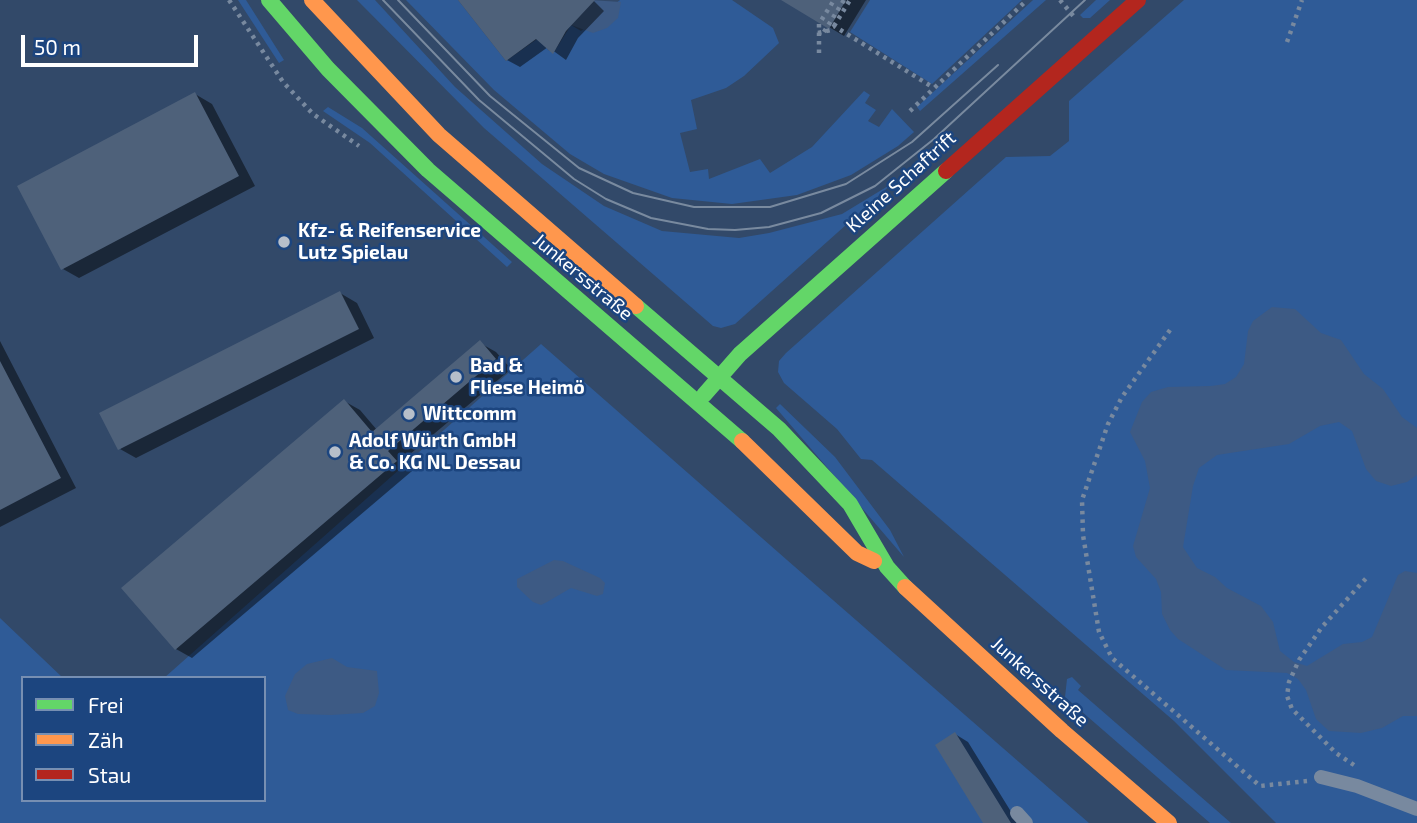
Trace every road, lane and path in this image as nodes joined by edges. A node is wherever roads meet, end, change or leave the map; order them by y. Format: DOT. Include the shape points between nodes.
graph roads {
  1 [pos="269,0"];
  2 [pos="312,0"];
  3 [pos="834,0"];
  4 [pos="844,0"];
  5 [pos="849,0"];
  6 [pos="1027,0"];
  7 [pos="1138,0"];
  8 [pos="1302,0"];
  9 [pos="834,26"];
  10 [pos="821,33"];
  11 [pos="1287,42"];
  12 [pos="819,53"];
  13 [pos="934,89"];
  14 [pos="910,111"];
  15 [pos="1170,330"];
  16 [pos="719,377"];
  17 [pos="698,402"];
  18 [pos="887,567"];
  19 [pos="1369,575"];
  20 [pos="1362,770"];
  21 [pos="1321,777"];
  22 [pos="1417,809"];
  23 [pos="1169,823"];
  1 -- 17 [label="main road, Junkersstraße" via="336,77 428,170"];
  2 -- 16 [label="main road, Junkersstraße" via="439,135"];
  3 -- 10 [label="path" via="819,24"];
  4 -- 10 [label="path"];
  5 -- 9 [label="path"];
  6 -- 13 [label="path"];
  7 -- 16 [label="main road, Kleine Schaftrift"];
  8 -- 11 [label="path"];
  9 -- 10 [label="path"];
  9 -- 13 [label="path"];
  10 -- 12 [label="path"];
  13 -- 14 [label="path"];
  15 -- 21 [label="path" via="1108,424 1082,500 1099,632 1112,658 1260,786 1295,785"];
  16 -- 17 [label="main road, Kleine Schaftrift"];
  16 -- 18 [label="main road, Junkersstraße" via="774,423 827,478 856,513"];
  17 -- 18 [label="main road, Junkersstraße" via="790,483 857,553"];
  18 -- 23 [label="main road, Junkersstraße" via="1062,731"];
  19 -- 20 [label="path" via="1299,660 1287,696 1292,709 1336,753"];
  21 -- 22 [label="lane"];
}
